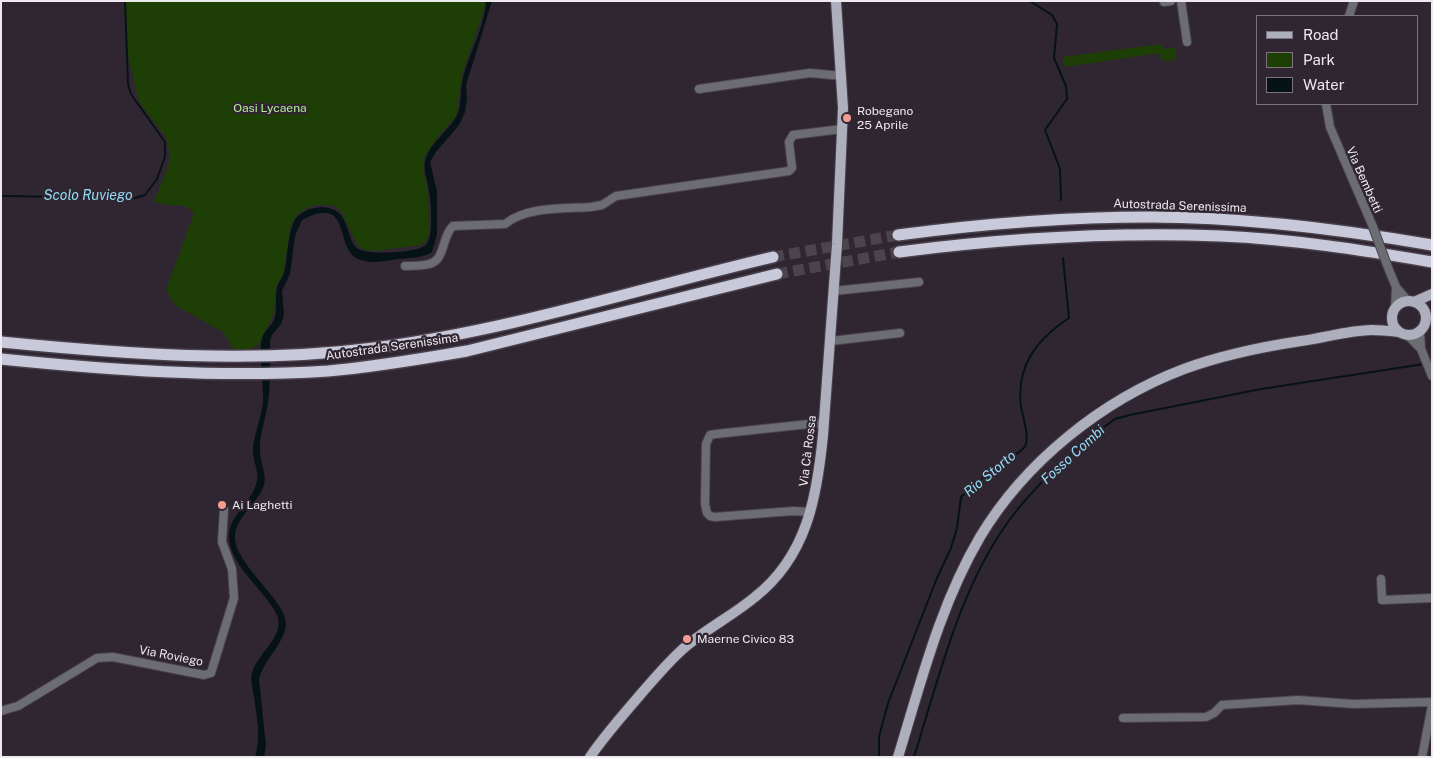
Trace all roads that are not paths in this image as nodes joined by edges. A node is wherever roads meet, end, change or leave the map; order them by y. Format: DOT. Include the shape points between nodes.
graph roads {
  1 [pos="836,1"];
  2 [pos="1181,1"];
  3 [pos="1354,1"];
  4 [pos="1348,15"];
  5 [pos="1187,42"];
  6 [pos="842,76"];
  7 [pos="699,88"];
  8 [pos="1326,105"];
  9 [pos="842,129"];
  10 [pos="898,235"];
  11 [pos="1432,245"];
  12 [pos="899,252"];
  13 [pos="773,257"];
  14 [pos="1432,262"];
  15 [pos="405,266"];
  16 [pos="777,274"];
  17 [pos="919,282"];
  18 [pos="1396,287"];
  19 [pos="834,291"];
  20 [pos="1431,295"];
  21 [pos="1411,302"];
  22 [pos="1425,311"];
  23 [pos="1394,312"];
  24 [pos="1372,330"];
  25 [pos="1420,332"];
  26 [pos="900,333"];
  27 [pos="1403,334"];
  28 [pos="830,341"];
  29 [pos="1,342"];
  30 [pos="1421,349"];
  31 [pos="1,360"];
  32 [pos="1430,372"];
  33 [pos="824,425"];
  34 [pos="224,509"];
  35 [pos="811,512"];
  36 [pos="1381,578"];
  37 [pos="1432,598"];
  38 [pos="1432,704"];
  39 [pos="1,712"];
  40 [pos="1124,718"];
  41 [pos="590,757"];
  42 [pos="898,757"];
  43 [pos="1422,757"];
  1 -- 6 [label="main road, Via Cà Rossa"];
  2 -- 5 [label="street"];
  3 -- 4 [label="street"];
  6 -- 7 [label="street" via="810,73"];
  6 -- 9 [label="main road, Via Cà Rossa"];
  8 -- 18 [label="street, Via Bembetti, bridge" via="1330,128"];
  9 -- 15 [label="street" via="793,135 789,142 792,168 789,171 616,196 592,207 525,212 505,224 453,226 445,237 441,255 435,261"];
  9 -- 19 [label="main road, Via Cà Rossa"];
  10 -- 11 [label="highway, Autostrada Serenissima" via="1004,222 1151,217 1310,227"];
  12 -- 14 [label="highway" via="1020,239 1108,235 1222,236 1299,243"];
  13 -- 29 [label="highway, Autostrada Serenissima" via="463,334 373,348 279,356 200,357"];
  16 -- 31 [label="highway, Autostrada Serenissima" via="467,351 329,371 136,371"];
  17 -- 19 [label="street"];
  18 -- 21 [label="street"];
  18 -- 23 [label="street"];
  19 -- 28 [label="main road, Via Cà Rossa"];
  20 -- 21 [label="main road"];
  20 -- 22 [label="main road"];
  21 -- 22 [label="main road"];
  21 -- 23 [label="main road" via="1402,302"];
  22 -- 25 [label="main road" via="1426,323"];
  23 -- 24 [label="main road" via="1385,323"];
  23 -- 27 [label="main road" via="1393,325"];
  24 -- 27 [label="main road"];
  24 -- 42 [label="main road" via="1260,348 1183,369 1126,396 1046,456 996,513 963,568 943,615"];
  25 -- 27 [label="main road" via="1416,335"];
  25 -- 30 [label="street"];
  26 -- 28 [label="street"];
  27 -- 30 [label="street"];
  28 -- 33 [label="main road, Via Cà Rossa"];
  30 -- 32 [label="street"];
  33 -- 35 [label="main road, Via Cà Rossa"];
  33 -- 35 [label="street" via="716,434 710,436 706,444 705,504 710,516"];
  34 -- 39 [label="street, Via Roviego" via="222,542 232,569 234,598 211,672 204,675 113,656 97,658 18,706"];
  35 -- 41 [label="main road, Via Cà Rossa" via="802,536 782,571 755,597 697,637 666,665"];
  36 -- 37 [label="street" via="1382,600"];
  38 -- 40 [label="street" via="1298,700 1252,702 1222,705 1206,717"];
  38 -- 43 [label="street"];
}
